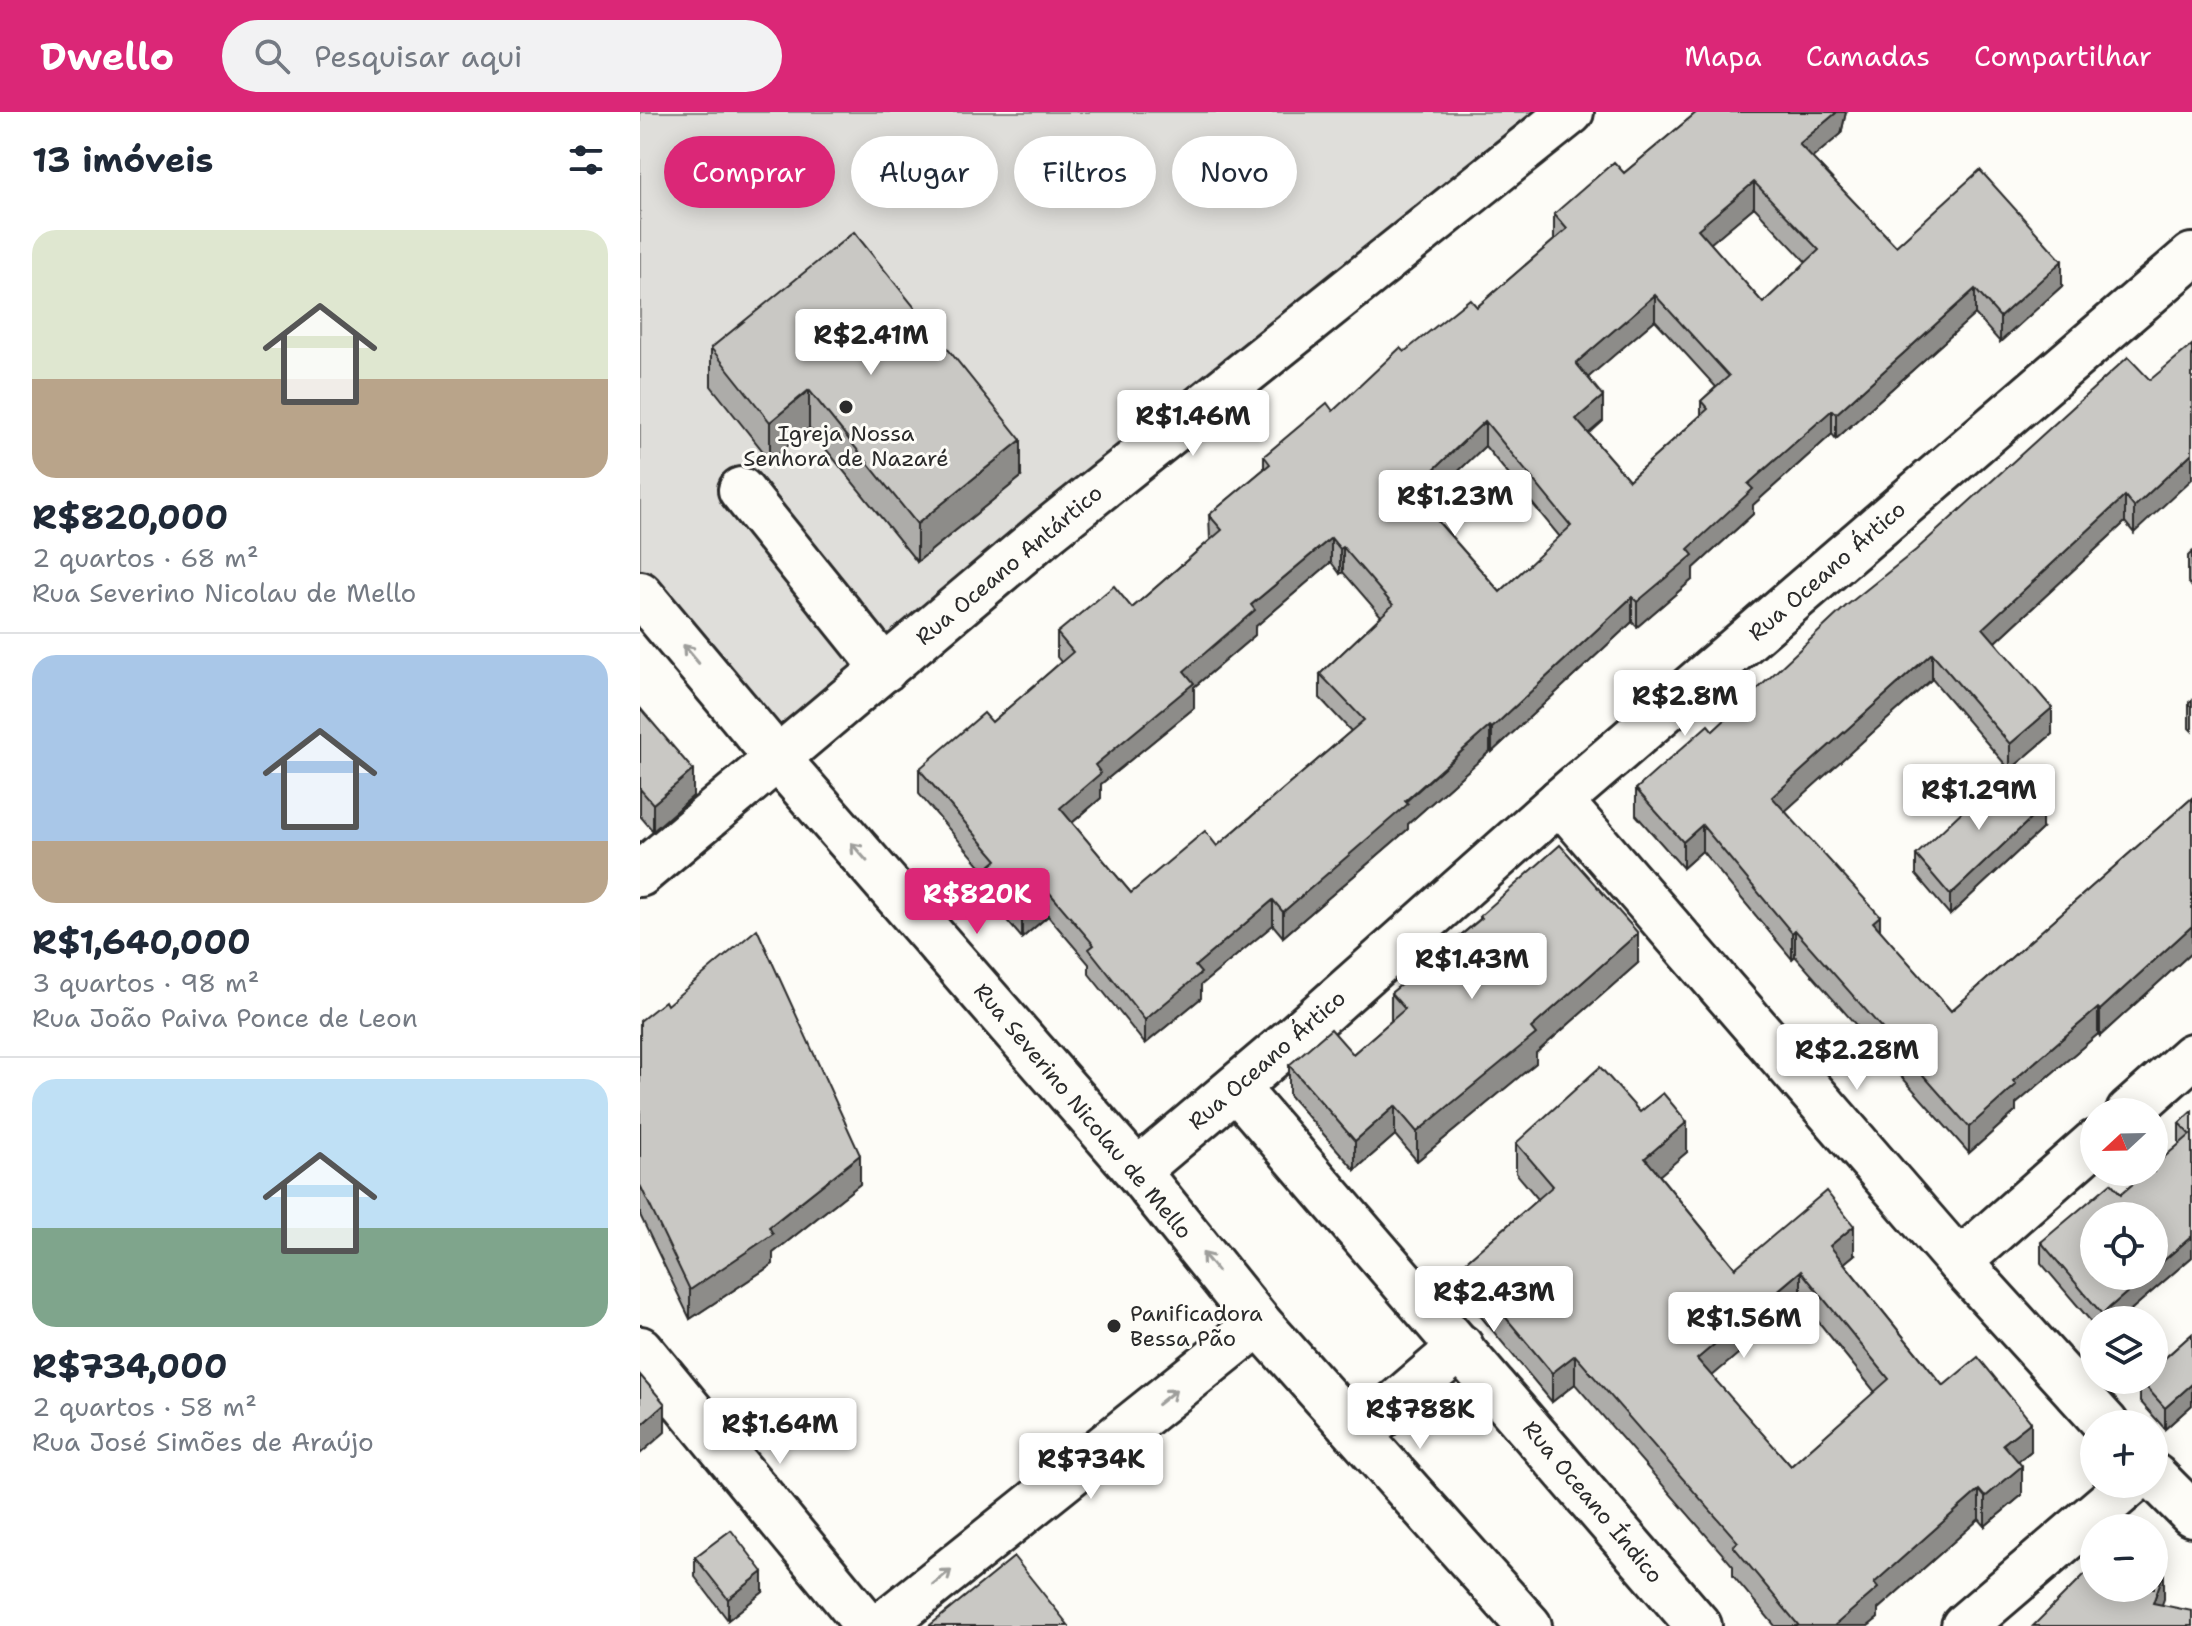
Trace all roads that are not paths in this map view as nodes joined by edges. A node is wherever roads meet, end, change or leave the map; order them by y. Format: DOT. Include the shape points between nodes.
graph roads {
  1 [pos="1571,112"];
  2 [pos="2192,256"];
  3 [pos="741,490"];
  4 [pos="640,594"];
  5 [pos="885,669"];
  6 [pos="778,759"];
  7 [pos="1560,801"];
  8 [pos="640,874"];
  9 [pos="2192,1056"];
  10 [pos="1236,1088"];
  11 [pos="2145,1098"];
  12 [pos="2080,1155"];
  13 [pos="1137,1171"];
  14 [pos="1959,1262"];
  15 [pos="1259,1323"];
  16 [pos="1461,1347"];
  17 [pos="640,1349"];
  18 [pos="2093,1410"];
  19 [pos="1360,1434"];
  20 [pos="2168,1490"];
  21 [pos="2114,1498"];
  22 [pos="2192,1514"];
  23 [pos="868,1626"];
  24 [pos="881,1626"];
  25 [pos="1529,1626"];
  26 [pos="1699,1626"];
  27 [pos="1964,1626"];
  1 -- 5 [label="street, Rua Oceano Antártico" via="1050,529"];
  2 -- 7 [label="street, Rua Oceano Ártico"];
  3 -- 5 [label="street"];
  6 -- 4 [label="street, Rua Severino Nicolau de Mello, one-way"];
  5 -- 6 [label="street, Rua Oceano Antártico"];
  6 -- 8 [label="street, Rua Oceano Antártico"];
  13 -- 6 [label="street, Rua Severino Nicolau de Mello, one-way"];
  7 -- 10 [label="street, Rua Oceano Ártico"];
  7 -- 14 [label="street"];
  9 -- 11 [label="street"];
  10 -- 13 [label="street, Rua Oceano Ártico"];
  10 -- 16 [label="street, Rua Oceano Índico"];
  12 -- 14 [label="street"];
  15 -- 13 [label="street, Rua Severino Nicolau de Mello, one-way"];
  14 -- 18 [label="street"];
  15 -- 19 [label="street, Rua Severino Nicolau de Mello"];
  24 -- 15 [label="street, one-way"];
  16 -- 19 [label="street"];
  16 -- 26 [label="street, Rua Oceano Índico"];
  17 -- 23 [label="street"];
  19 -- 25 [label="street, Rua Severino Nicolau de Mello"];
  20 -- 22 [label="street"];
  21 -- 27 [label="street"];
}
